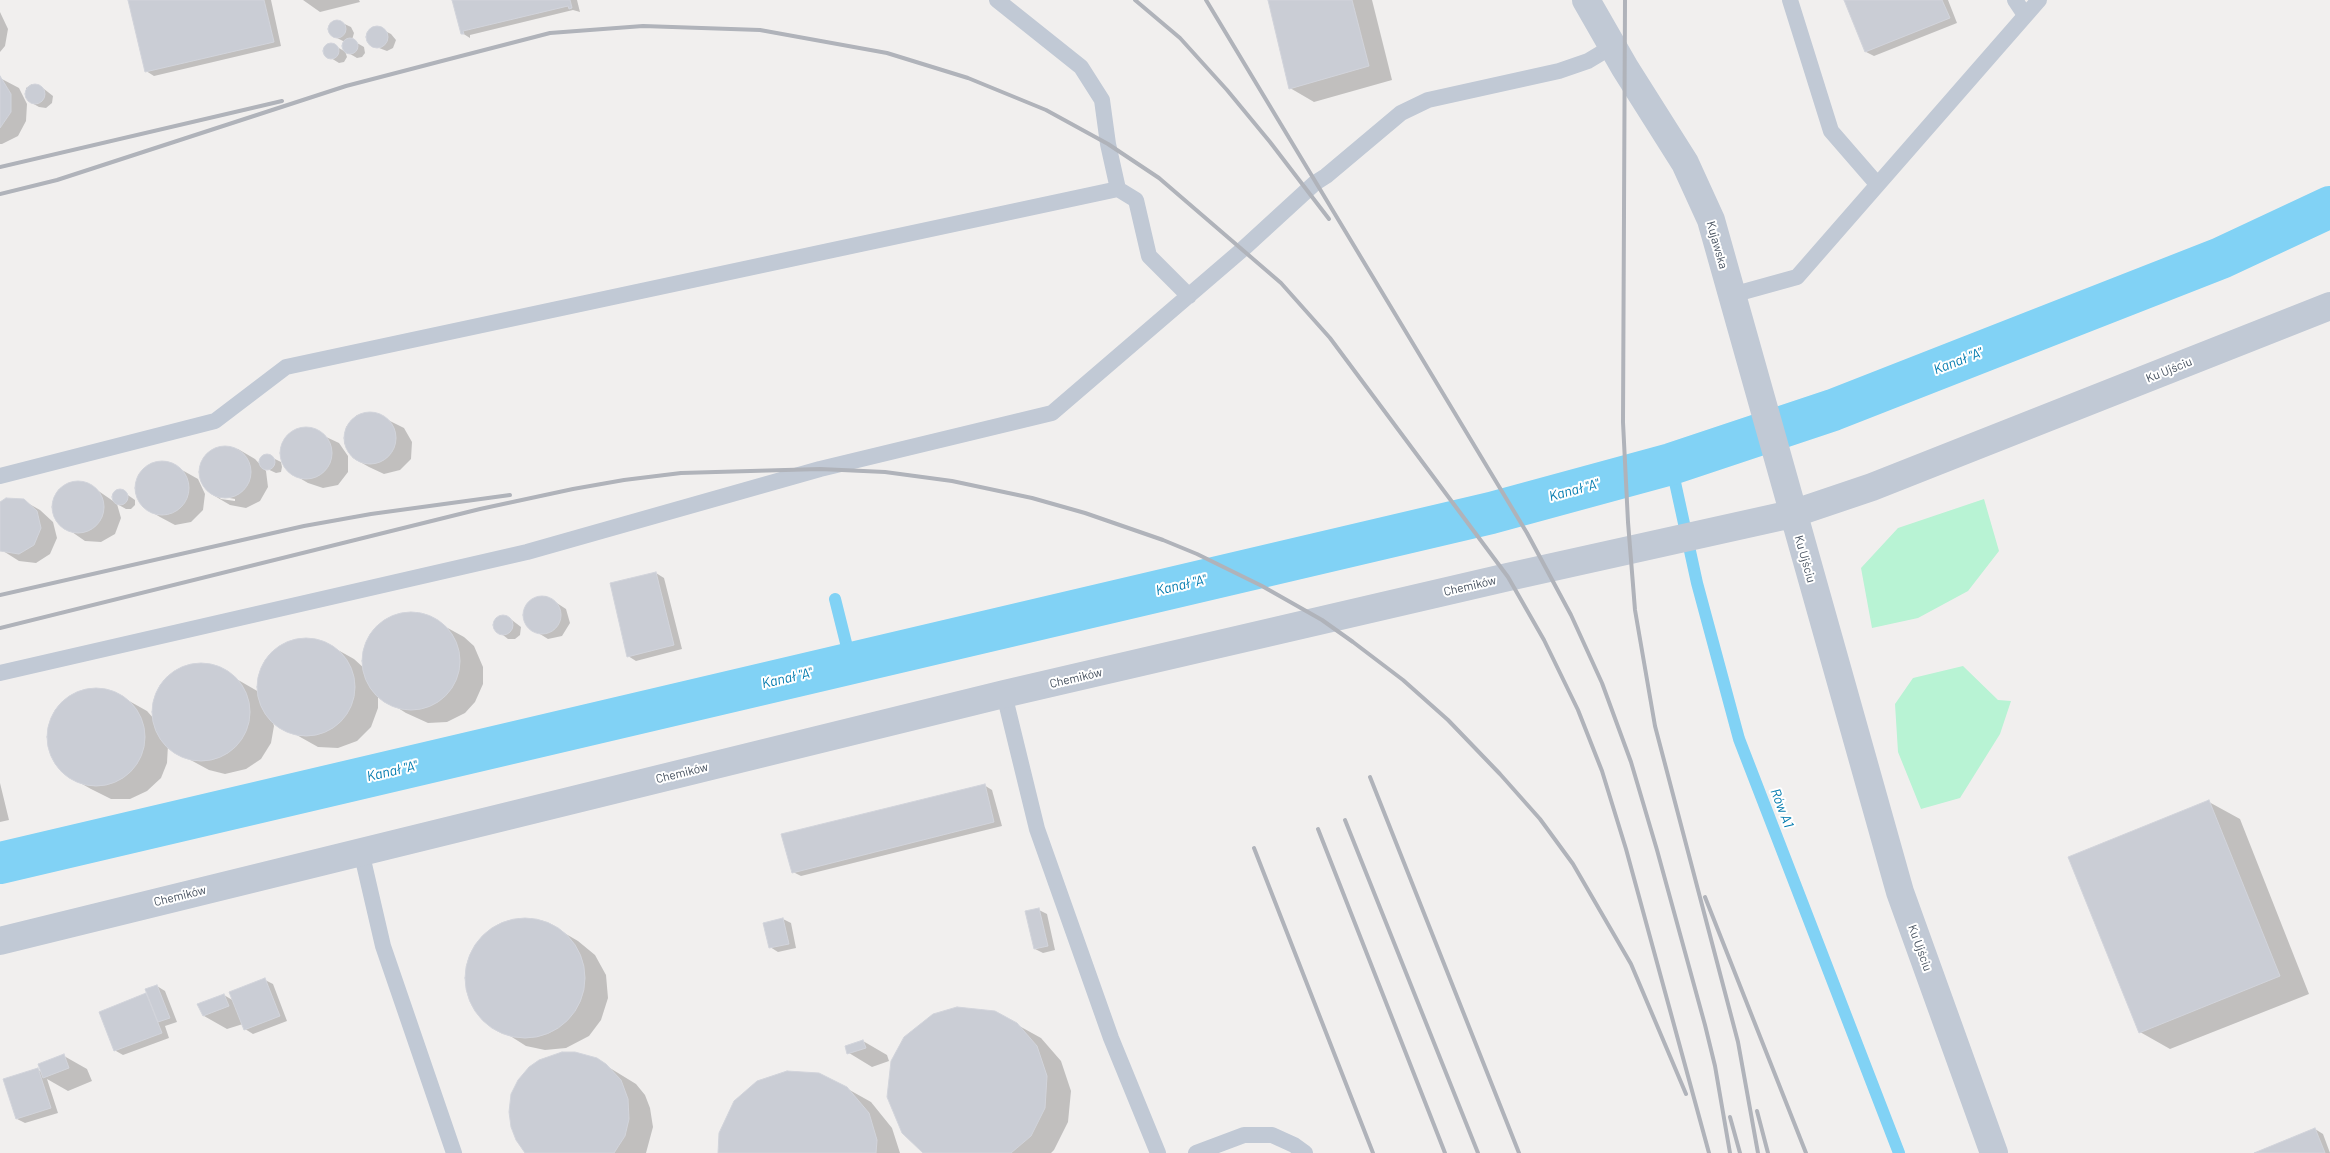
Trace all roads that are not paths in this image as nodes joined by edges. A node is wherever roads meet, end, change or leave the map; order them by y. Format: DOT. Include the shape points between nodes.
graph roads {
  1 [pos="997,0"];
  2 [pos="1586,0"];
  3 [pos="1790,0"];
  4 [pos="2015,0"];
  5 [pos="2039,0"];
  6 [pos="2025,15"];
  7 [pos="1613,46"];
  8 [pos="1876,184"];
  9 [pos="1118,189"];
  10 [pos="1732,295"];
  11 [pos="1189,296"];
  12 [pos="2330,306"];
  13 [pos="0,476"];
  14 [pos="1792,514"];
  15 [pos="0,673"];
  16 [pos="1004,694"];
  17 [pos="361,851"];
  18 [pos="0,941"];
  19 [pos="454,1153"];
  20 [pos="1158,1153"];
  21 [pos="1196,1153"];
  22 [pos="1305,1153"];
  23 [pos="1994,1153"];
  1 -- 9 [label="lane" via="1081,67 1102,100"];
  2 -- 7 [label="street, Kujawska"];
  3 -- 8 [label="lane" via="1831,131"];
  4 -- 6 [label="lane"];
  5 -- 6 [label="lane"];
  6 -- 8 [label="lane"];
  7 -- 10 [label="street, Kujawska" via="1685,163 1710,220"];
  7 -- 11 [label="lane" via="1588,61 1559,71 1428,100 1401,113 1315,183"];
  8 -- 10 [label="lane" via="1797,277"];
  9 -- 11 [label="lane" via="1136,200 1149,256"];
  9 -- 13 [label="lane" via="286,367 215,421"];
  10 -- 14 [label="street, Kujawska"];
  11 -- 15 [label="lane" via="1052,413 820,469 527,552"];
  12 -- 14 [label="street, Ku Ujściu" via="1872,487"];
  14 -- 16 [label="street, Chemików"];
  14 -- 23 [label="street, Ku Ujściu" via="1906,909"];
  16 -- 17 [label="street, Chemików"];
  16 -- 20 [label="lane" via="1037,829 1110,1038"];
  17 -- 18 [label="street, Chemików"];
  17 -- 19 [label="lane" via="383,946"];
  21 -- 22 [label="lane" via="1244,1135 1272,1135"];
}
